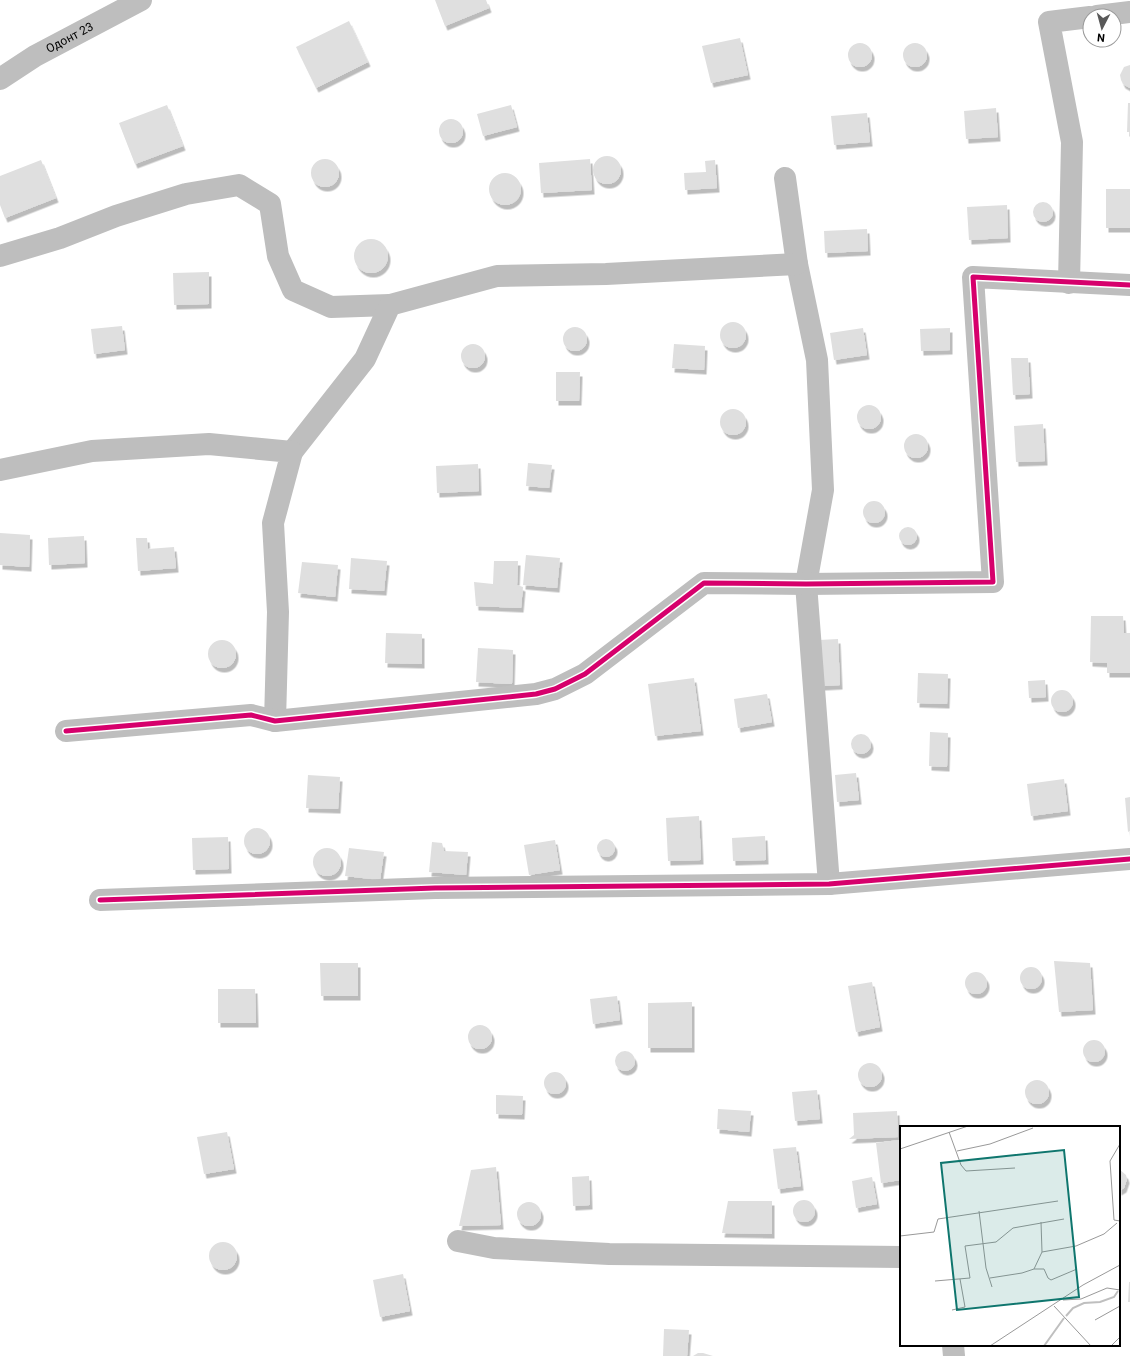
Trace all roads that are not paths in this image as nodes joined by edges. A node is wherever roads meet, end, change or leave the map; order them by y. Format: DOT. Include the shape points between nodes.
graph roads {
  1 [pos="141,0"];
  2 [pos="1082,18"];
  3 [pos="0,79"];
  4 [pos="785,178"];
  5 [pos="0,256"];
  6 [pos="797,264"];
  7 [pos="1069,283"];
  8 [pos="1130,285"];
  9 [pos="390,305"];
  10 [pos="292,452"];
  11 [pos="0,470"];
  12 [pos="806,584"];
  13 [pos="275,721"];
  14 [pos="66,731"];
  15 [pos="1130,859"];
  16 [pos="830,884"];
  17 [pos="100,900"];
  18 [pos="458,1241"];
  19 [pos="900,1257"];
  20 [pos="953,1346"];
  21 [pos="954,1356"];
  1 -- 3 [label="street, Одонт 23" via="35,56"];
  2 -- 7 [label="street" via="1049,22 1072,142"];
  4 -- 6 [label="street"];
  5 -- 9 [label="street" via="186,194 239,185 270,204 278,256 293,290 331,307"];
  6 -- 9 [label="street" via="606,274 497,276"];
  6 -- 12 [label="street" via="817,360 823,490"];
  7 -- 8 [label="street"];
  7 -- 12 [label="street" via="973,277 993,582"];
  9 -- 10 [label="street" via="365,358"];
  10 -- 11 [label="street" via="209,444 92,451"];
  10 -- 13 [label="street" via="273,522 278,612"];
  12 -- 13 [label="street" via="704,583 585,674 555,689 536,694"];
  12 -- 16 [label="street"];
  13 -- 14 [label="street" via="251,715"];
  15 -- 16 [label="street"];
  16 -- 17 [label="street" via="435,888"];
  18 -- 19 [label="street" via="494,1248 609,1254"];
  20 -- 21 [label="street"];
}
